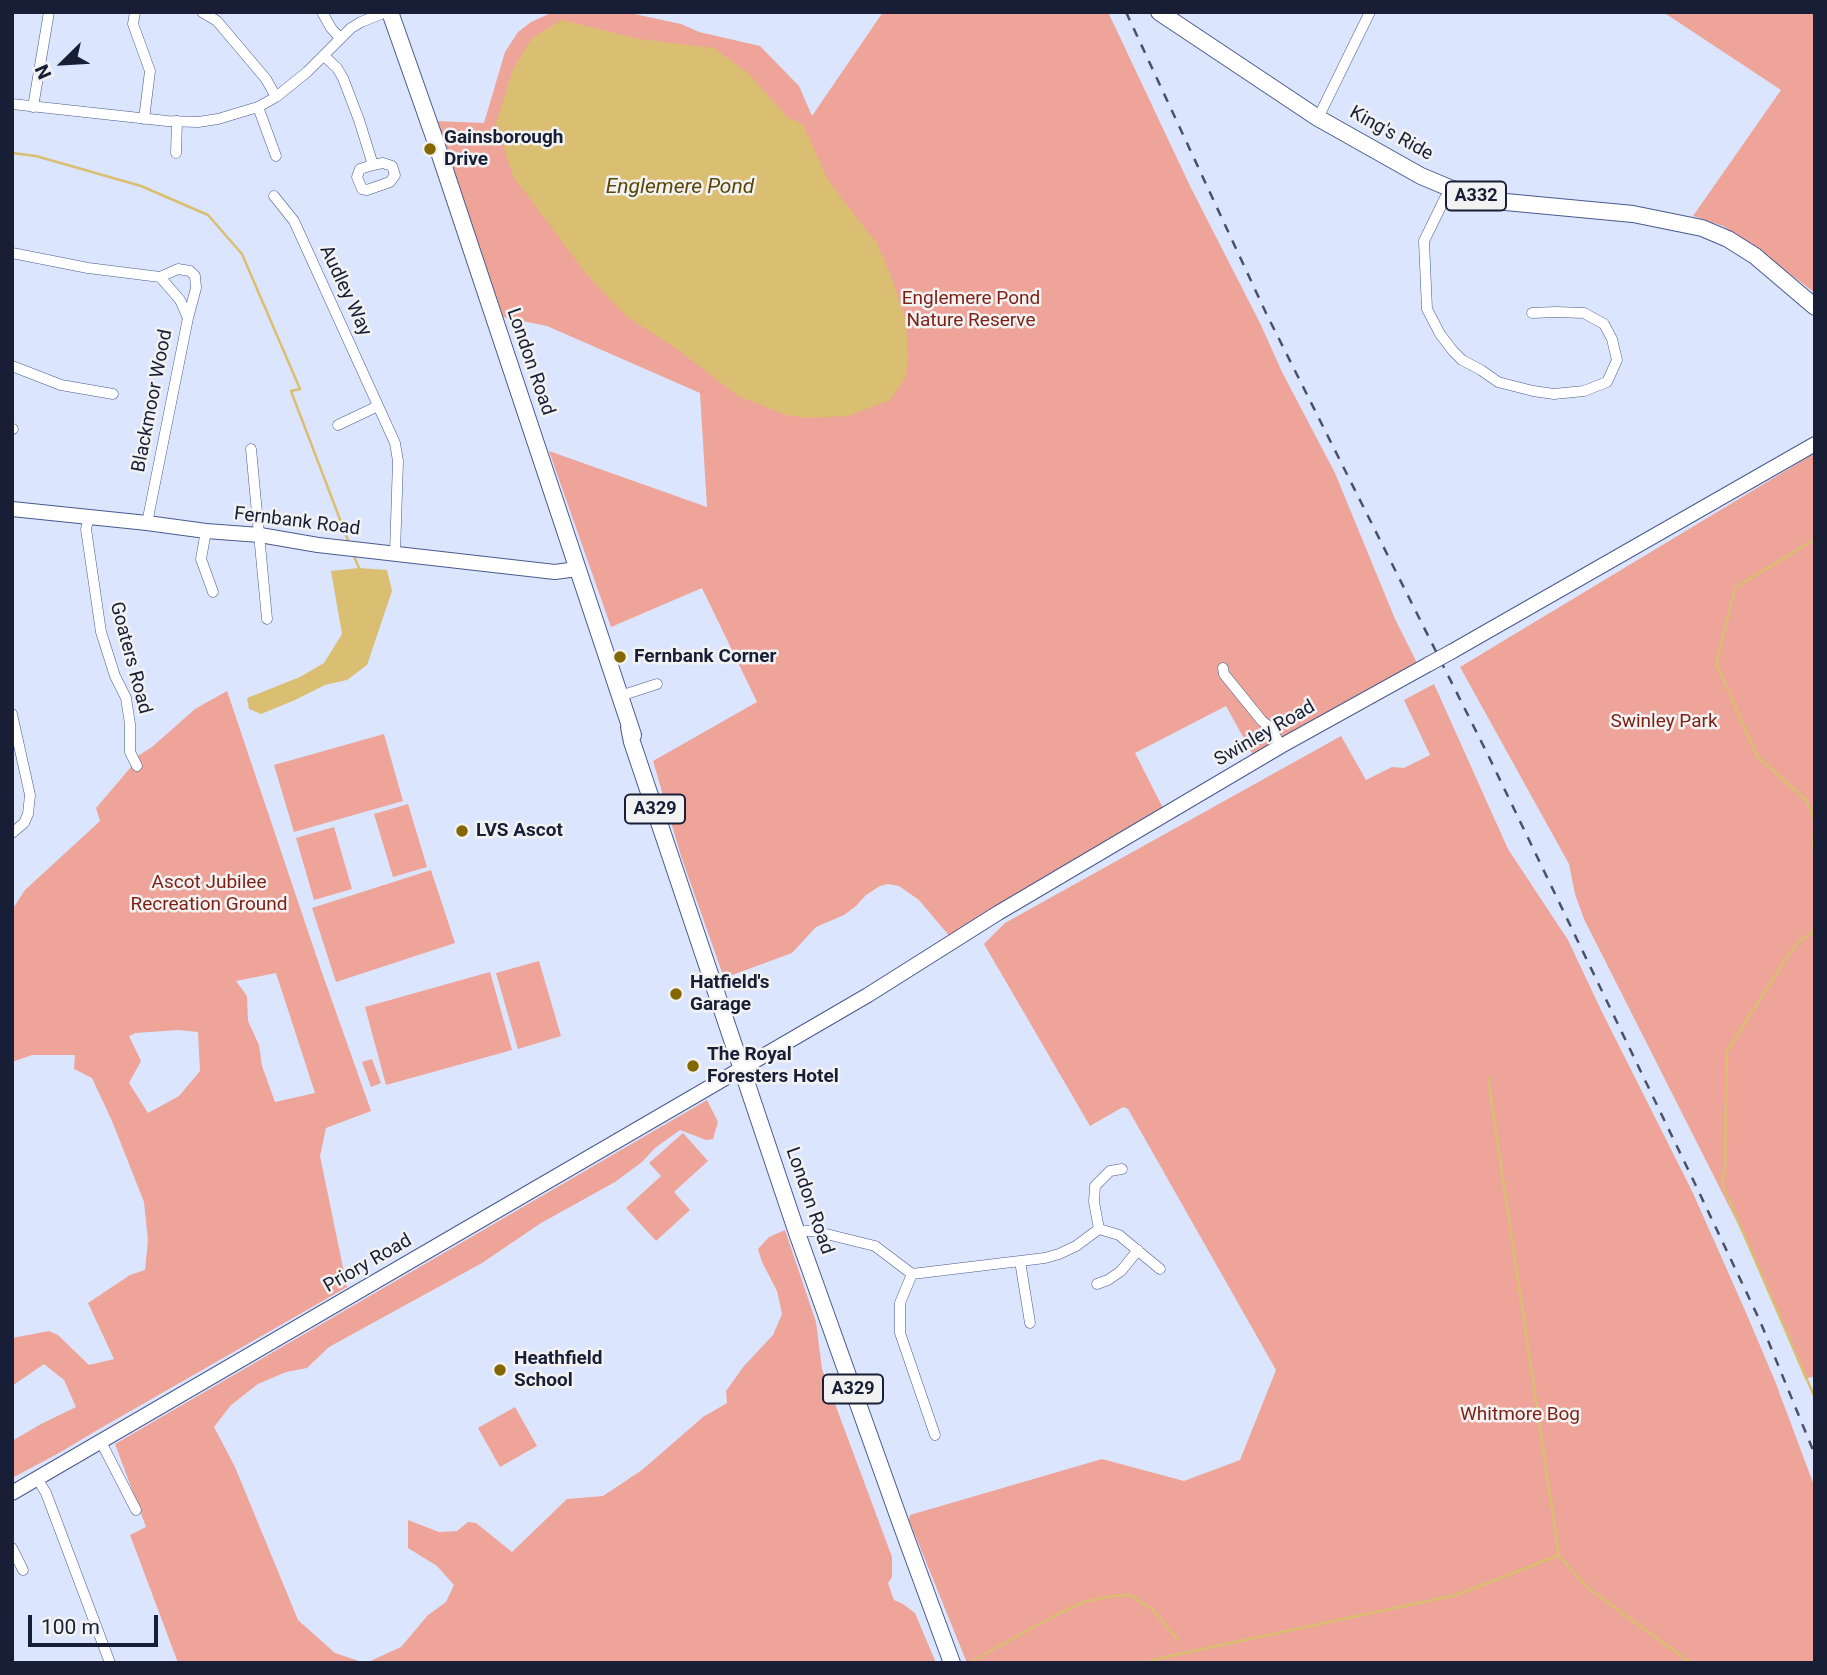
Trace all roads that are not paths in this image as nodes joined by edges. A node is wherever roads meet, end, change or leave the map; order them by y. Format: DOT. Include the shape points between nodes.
graph roads {
  1 [pos="49,12"];
  2 [pos="135,12"];
  3 [pos="202,12"];
  4 [pos="322,12"];
  5 [pos="388,12"];
  6 [pos="1159,12"];
  7 [pos="1370,12"];
  8 [pos="340,38"];
  9 [pos="324,56"];
  10 [pos="276,97"];
  11 [pos="12,104"];
  12 [pos="33,107"];
  13 [pos="258,107"];
  14 [pos="1318,118"];
  15 [pos="144,119"];
  16 [pos="177,121"];
  17 [pos="176,153"];
  18 [pos="276,156"];
  19 [pos="373,165"];
  20 [pos="1452,189"];
  21 [pos="274,195"];
  22 [pos="12,253"];
  23 [pos="160,277"];
  24 [pos="1815,307"];
  25 [pos="1532,313"];
  26 [pos="188,318"];
  27 [pos="12,366"];
  28 [pos="113,394"];
  29 [pos="378,406"];
  30 [pos="338,425"];
  31 [pos="1815,444"];
  32 [pos="251,449"];
  33 [pos="12,509"];
  34 [pos="89,516"];
  35 [pos="147,523"];
  36 [pos="206,531"];
  37 [pos="260,536"];
  38 [pos="395,553"];
  39 [pos="577,569"];
  40 [pos="213,592"];
  41 [pos="267,619"];
  42 [pos="1223,667"];
  43 [pos="657,684"];
  44 [pos="620,696"];
  45 [pos="12,714"];
  46 [pos="1281,746"];
  47 [pos="137,766"];
  48 [pos="12,833"];
  49 [pos="742,1068"];
  50 [pos="1122,1169"];
  51 [pos="1099,1229"];
  52 [pos="797,1233"];
  53 [pos="1138,1250"];
  54 [pos="1020,1261"];
  55 [pos="1160,1269"];
  56 [pos="912,1274"];
  57 [pos="1097,1284"];
  58 [pos="1030,1323"];
  59 [pos="935,1435"];
  60 [pos="101,1442"];
  61 [pos="37,1478"];
  62 [pos="12,1493"];
  63 [pos="136,1510"];
  64 [pos="12,1548"];
  65 [pos="23,1570"];
  66 [pos="110,1663"];
  67 [pos="952,1663"];
  1 -- 12 [label="street"];
  2 -- 15 [label="street" via="133,24 150,71"];
  3 -- 10 [label="street" via="216,21"];
  4 -- 8 [label="street"];
  5 -- 8 [label="street" via="356,24"];
  5 -- 39 [label="main road, London Road / A329"];
  6 -- 14 [label="main road, King's Ride / A332"];
  7 -- 14 [label="street"];
  8 -- 9 [label="street"];
  9 -- 10 [label="street"];
  9 -- 19 [label="street" via="340,71"];
  10 -- 13 [label="street"];
  11 -- 12 [label="street"];
  12 -- 15 [label="street"];
  13 -- 16 [label="street" via="209,121"];
  13 -- 18 [label="street"];
  14 -- 20 [label="main road, King's Ride / A332"];
  15 -- 16 [label="street"];
  16 -- 17 [label="street"];
  20 -- 24 [label="main road, King's Ride / A332" via="1495,201 1633,214 1702,228 1755,256"];
  20 -- 25 [label="street" via="1424,241 1427,309 1453,351 1498,382 1533,391 1584,391 1607,382 1617,360 1604,324 1584,313"];
  21 -- 29 [label="street, Audley Way" via="294,221"];
  22 -- 23 [label="street"];
  23 -- 26 [label="street, Blackmoor Wood" via="180,300"];
  23 -- 26 [label="street" via="178,270 194,276 196,288"];
  26 -- 35 [label="street, Blackmoor Wood"];
  27 -- 28 [label="street" via="61,385"];
  29 -- 30 [label="street"];
  29 -- 38 [label="street, Audley Way" via="398,454"];
  31 -- 46 [label="main road, Swinley Road, bridge"];
  32 -- 37 [label="street"];
  33 -- 34 [label="main road, Fernbank Road"];
  34 -- 35 [label="main road, Fernbank Road"];
  34 -- 47 [label="street, Goaters Road" via="86,529 101,632 126,698 130,751"];
  35 -- 36 [label="main road, Fernbank Road"];
  36 -- 37 [label="main road, Fernbank Road"];
  36 -- 40 [label="street" via="201,559"];
  37 -- 38 [label="main road, Fernbank Road"];
  37 -- 41 [label="street"];
  38 -- 39 [label="main road, Fernbank Road" via="555,572"];
  39 -- 44 [label="main road, London Road / A329"];
  42 -- 46 [label="street"];
  43 -- 44 [label="street"];
  44 -- 49 [label="main road, London Road / A329"];
  45 -- 48 [label="street" via="30,795 24,823"];
  46 -- 49 [label="main road, Swinley Road"];
  49 -- 52 [label="main road, London Road / A329"];
  49 -- 60 [label="main road, Priory Road"];
  50 -- 51 [label="street" via="1111,1171 1095,1186"];
  51 -- 53 [label="street" via="1119,1235"];
  51 -- 54 [label="street" via="1059,1254"];
  52 -- 56 [label="street" via="814,1231 875,1246"];
  52 -- 67 [label="main road, London Road / A329"];
  53 -- 55 [label="street"];
  53 -- 57 [label="street" via="1121,1271"];
  54 -- 56 [label="street"];
  54 -- 58 [label="street"];
  56 -- 59 [label="street" via="900,1303 900,1332"];
  60 -- 61 [label="main road, Priory Road"];
  60 -- 63 [label="street"];
  61 -- 62 [label="main road, Priory Road"];
  61 -- 66 [label="street"];
  64 -- 65 [label="street"];
}
